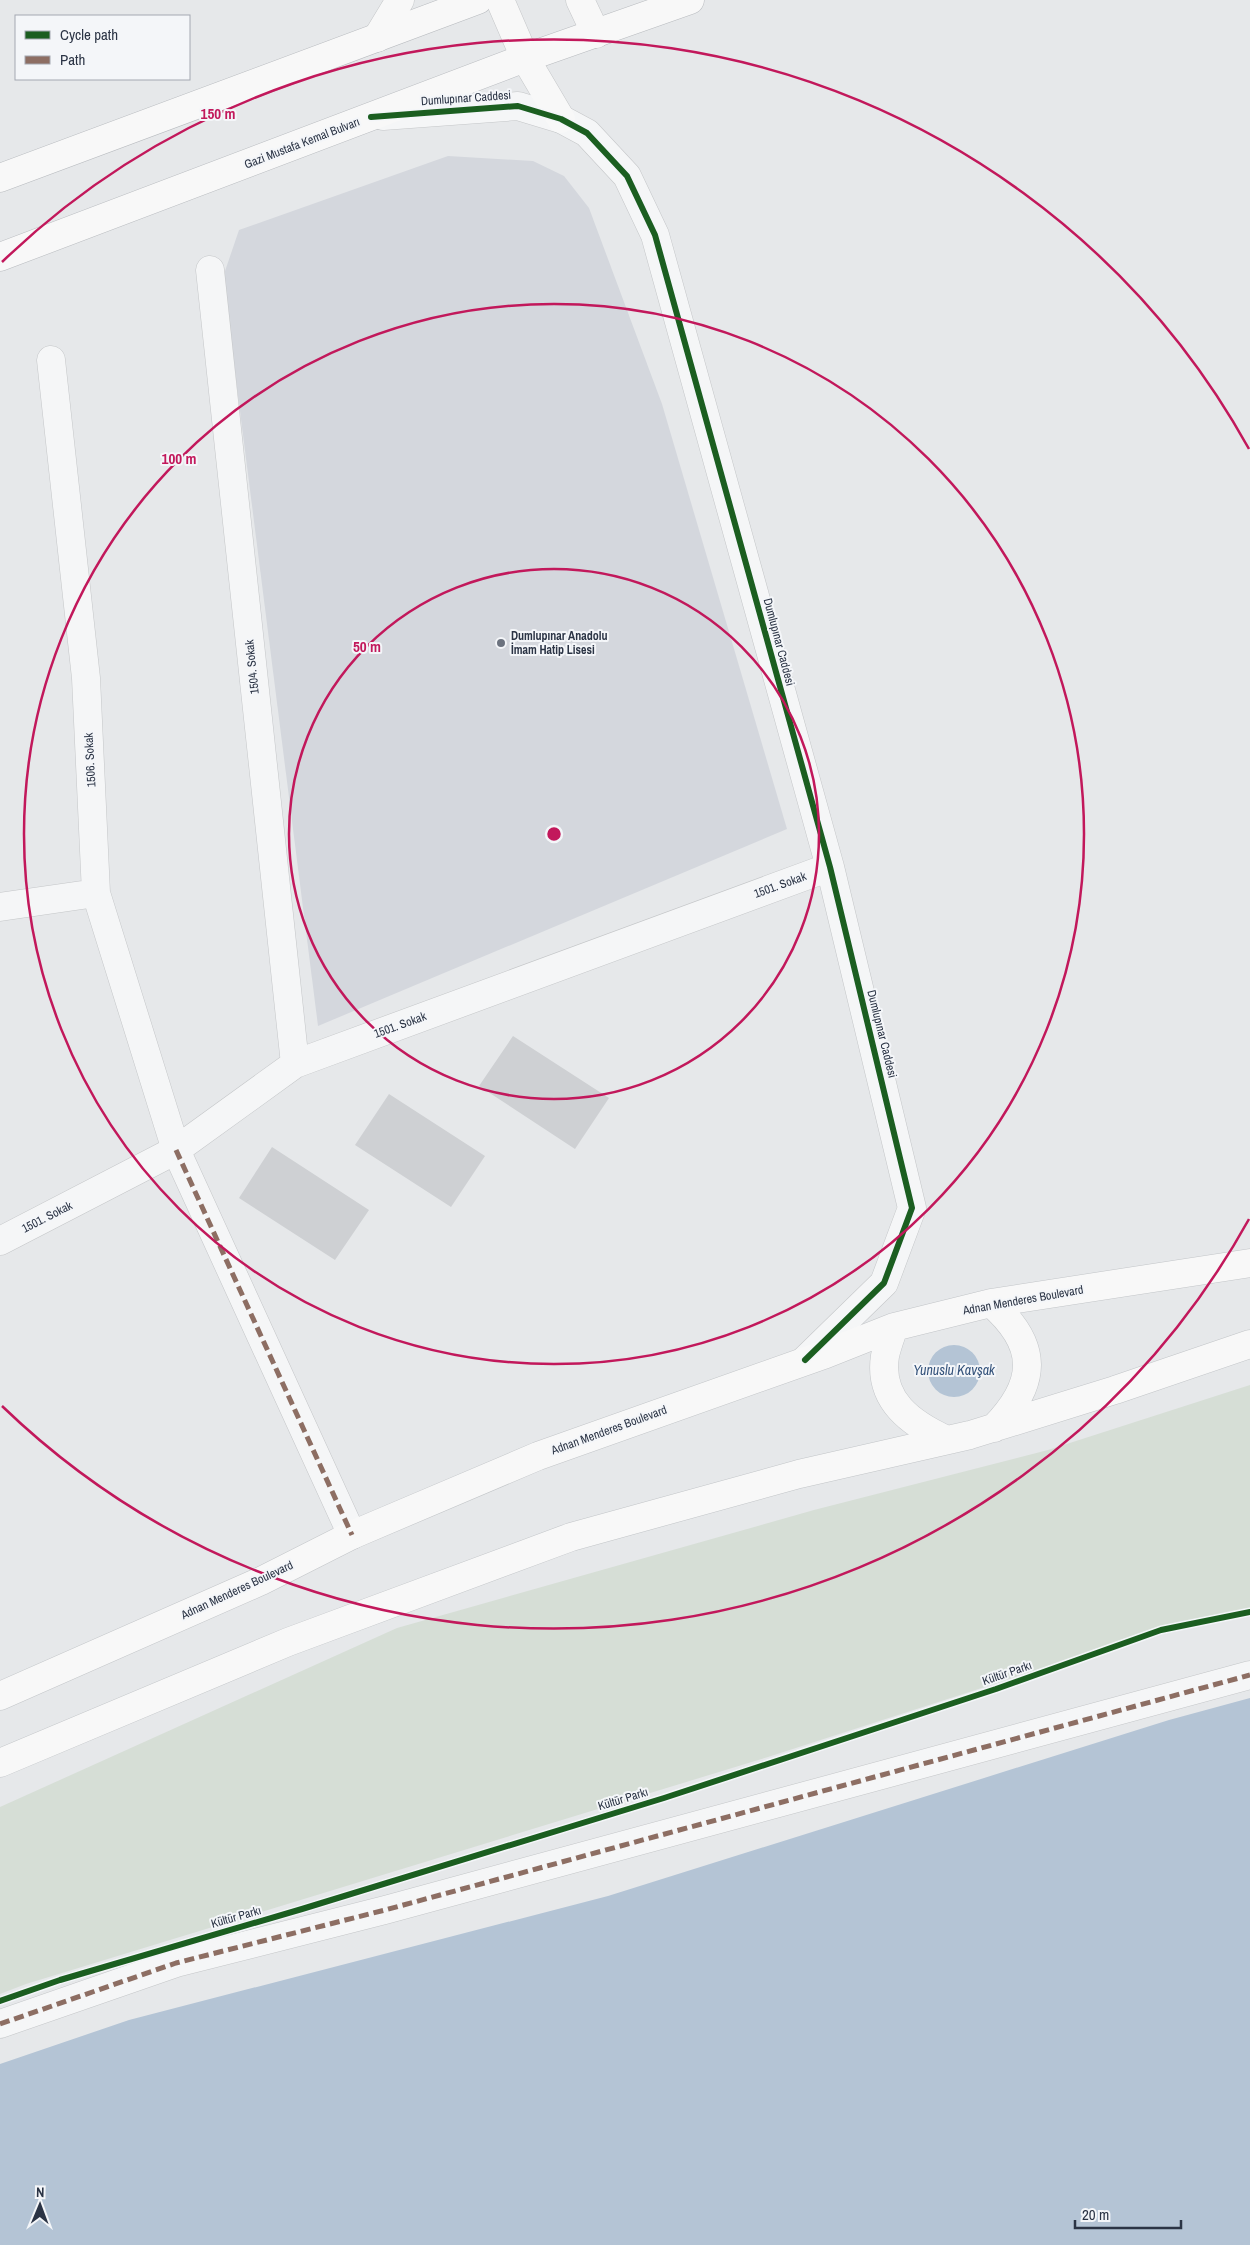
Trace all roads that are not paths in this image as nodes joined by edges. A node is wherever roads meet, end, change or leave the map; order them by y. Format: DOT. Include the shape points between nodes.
graph roads {
  1 [pos="400,0"];
  2 [pos="478,0"];
  3 [pos="500,0"];
  4 [pos="580,0"];
  5 [pos="690,0"];
  6 [pos="596,34"];
  7 [pos="377,38"];
  8 [pos="526,58"];
  9 [pos="371,117"];
  10 [pos="561,119"];
  11 [pos="0,178"];
  12 [pos="0,257"];
  13 [pos="210,270"];
  14 [pos="51,360"];
  15 [pos="830,867"];
  16 [pos="96,893"];
  17 [pos="0,907"];
  18 [pos="294,1064"];
  19 [pos="176,1150"];
  20 [pos="0,1241"];
  21 [pos="1250,1263"];
  22 [pos="991,1303"];
  23 [pos="894,1326"];
  24 [pos="1250,1344"];
  25 [pos="805,1360"];
  26 [pos="994,1428"];
  27 [pos="946,1440"];
  28 [pos="352,1535"];
  29 [pos="1250,1676"];
  30 [pos="0,1696"];
  31 [pos="0,1763"];
  32 [pos="0,2024"];
  1 -- 7 [label="main road"];
  2 -- 7 [label="main road"];
  3 -- 8 [label="main road"];
  4 -- 6 [label="main road"];
  5 -- 6 [label="main road, Gazi Mustafa Kemal Bulvarı"];
  6 -- 8 [label="main road, Gazi Mustafa Kemal Bulvarı"];
  7 -- 11 [label="main road"];
  8 -- 9 [label="main road, Gazi Mustafa Kemal Bulvarı"];
  8 -- 10 [label="main road"];
  9 -- 10 [label="street, Dumlupınar Caddesi" via="518,106"];
  9 -- 12 [label="main road, Gazi Mustafa Kemal Bulvarı"];
  10 -- 15 [label="street, Dumlupınar Caddesi" via="587,133 627,176 655,235"];
  13 -- 18 [label="street, 1504. Sokak"];
  14 -- 16 [label="street, 1506. Sokak" via="86,678"];
  15 -- 18 [label="street, 1501. Sokak"];
  15 -- 25 [label="street, Dumlupınar Caddesi" via="912,1208 884,1283"];
  16 -- 17 [label="street"];
  16 -- 19 [label="street, 1506. Sokak"];
  18 -- 19 [label="street, 1501. Sokak"];
  19 -- 20 [label="street, 1501. Sokak"];
  19 -- 28 [label="street, 1506. Sokak"];
  21 -- 22 [label="main road, Adnan Menderes Boulevard"];
  22 -- 23 [label="main road, Adnan Menderes Boulevard"];
  22 -- 26 [label="main road" via="1010,1320 1022,1340 1027,1365 1023,1389 1011,1410"];
  23 -- 25 [label="main road, Adnan Menderes Boulevard"];
  23 -- 27 [label="main road" via="885,1357 886,1379 893,1401 908,1418"];
  24 -- 26 [label="main road"];
  25 -- 28 [label="main road, Adnan Menderes Boulevard" via="538,1456"];
  26 -- 27 [label="main road"];
  27 -- 31 [label="main road" via="799,1474 571,1537 288,1642"];
  28 -- 30 [label="main road, Adnan Menderes Boulevard" via="261,1581"];
  29 -- 32 [label="street" via="404,1905 176,1963"];
}
